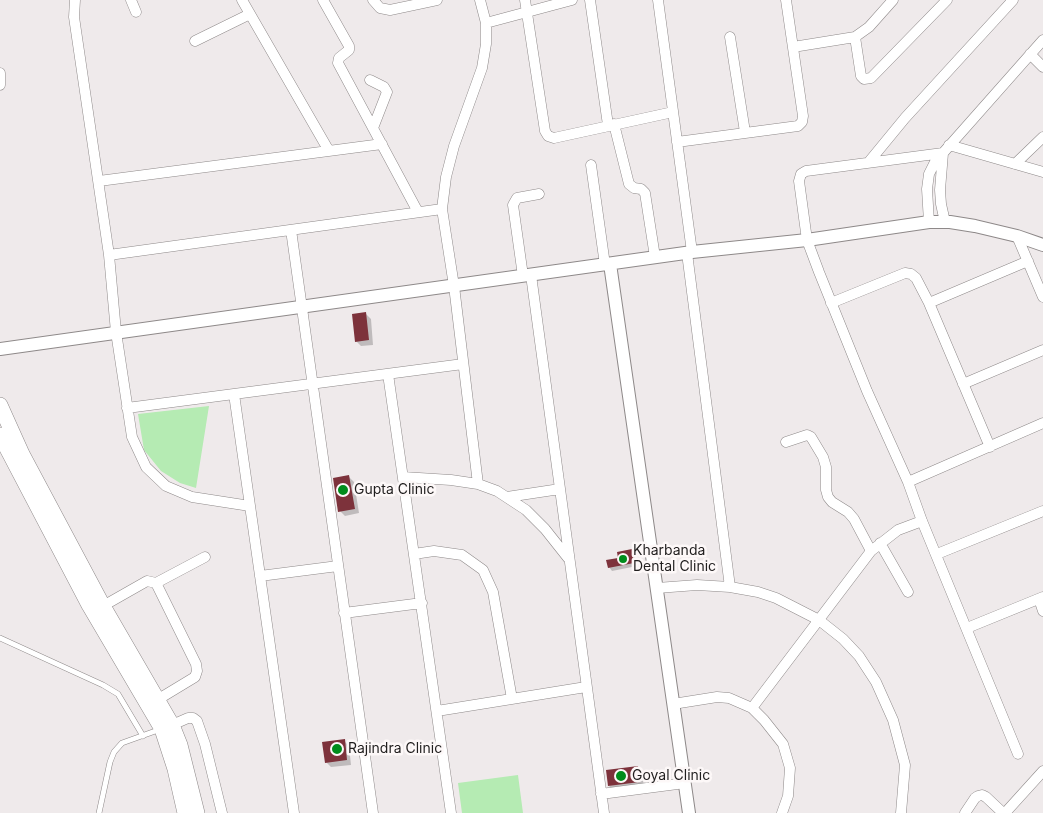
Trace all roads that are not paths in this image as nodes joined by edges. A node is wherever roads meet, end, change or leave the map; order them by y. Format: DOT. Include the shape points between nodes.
graph roads {
  1 [pos="75,0"];
  2 [pos="131,0"];
  3 [pos="242,0"];
  4 [pos="323,0"];
  5 [pos="373,0"];
  6 [pos="437,0"];
  7 [pos="480,0"];
  8 [pos="525,0"];
  9 [pos="572,0"];
  10 [pos="590,0"];
  11 [pos="658,0"];
  12 [pos="786,0"];
  13 [pos="893,0"];
  14 [pos="1013,0"];
  15 [pos="945,1"];
  16 [pos="136,12"];
  17 [pos="527,12"];
  18 [pos="250,14"];
  19 [pos="486,23"];
  20 [pos="730,37"];
  21 [pos="855,37"];
  22 [pos="1043,40"];
  23 [pos="195,41"];
  24 [pos="793,47"];
  25 [pos="1030,54"];
  26 [pos="1043,67"];
  27 [pos="0,73"];
  28 [pos="370,80"];
  29 [pos="0,85"];
  30 [pos="673,112"];
  31 [pos="611,125"];
  32 [pos="373,128"];
  33 [pos="745,132"];
  34 [pos="1043,137"];
  35 [pos="677,142"];
  36 [pos="382,144"];
  37 [pos="946,149"];
  38 [pos="328,151"];
  39 [pos="868,163"];
  40 [pos="1015,164"];
  41 [pos="591,165"];
  42 [pos="1043,172"];
  43 [pos="99,181"];
  44 [pos="539,194"];
  45 [pos="928,204"];
  46 [pos="940,204"];
  47 [pos="442,209"];
  48 [pos="418,212"];
  49 [pos="929,222"];
  50 [pos="945,222"];
  51 [pos="291,230"];
  52 [pos="1017,236"];
  53 [pos="806,240"];
  54 [pos="1043,245"];
  55 [pos="690,252"];
  56 [pos="109,254"];
  57 [pos="655,257"];
  58 [pos="1028,261"];
  59 [pos="608,264"];
  60 [pos="527,275"];
  61 [pos="454,286"];
  62 [pos="1043,297"];
  63 [pos="831,303"];
  64 [pos="929,303"];
  65 [pos="302,306"];
  66 [pos="116,332"];
  67 [pos="0,349"];
  68 [pos="1043,350"];
  69 [pos="463,364"];
  70 [pos="388,374"];
  71 [pos="312,384"];
  72 [pos="963,384"];
  73 [pos="234,394"];
  74 [pos="0,405"];
  75 [pos="127,408"];
  76 [pos="1043,424"];
  77 [pos="0,435"];
  78 [pos="786,442"];
  79 [pos="990,447"];
  80 [pos="403,478"];
  81 [pos="908,482"];
  82 [pos="478,484"];
  83 [pos="560,489"];
  84 [pos="507,497"];
  85 [pos="250,506"];
  86 [pos="1043,512"];
  87 [pos="922,521"];
  88 [pos="880,543"];
  89 [pos="871,551"];
  90 [pos="414,554"];
  91 [pos="937,554"];
  92 [pos="205,556"];
  93 [pos="569,559"];
  94 [pos="338,566"];
  95 [pos="260,576"];
  96 [pos="156,583"];
  97 [pos="730,586"];
  98 [pos="657,588"];
  99 [pos="908,592"];
  100 [pos="1041,598"];
  101 [pos="97,603"];
  102 [pos="422,603"];
  103 [pos="1043,611"];
  104 [pos="344,612"];
  105 [pos="819,620"];
  106 [pos="967,628"];
  107 [pos="0,638"];
  108 [pos="586,688"];
  109 [pos="512,699"];
  110 [pos="158,700"];
  111 [pos="673,704"];
  112 [pos="752,708"];
  113 [pos="437,711"];
  114 [pos="167,727"];
  115 [pos="143,736"];
  116 [pos="1018,754"];
  117 [pos="1043,771"];
  118 [pos="685,783"];
  119 [pos="601,794"];
  120 [pos="99,813"];
  121 [pos="185,813"];
  122 [pos="197,813"];
  123 [pos="222,813"];
  124 [pos="294,813"];
  125 [pos="373,813"];
  126 [pos="451,813"];
  127 [pos="604,813"];
  128 [pos="689,813"];
  129 [pos="782,813"];
  130 [pos="901,813"];
  131 [pos="965,813"];
  132 [pos="1004,813"];
  1 -- 43 [label="street" via="74,17"];
  2 -- 16 [label="street"];
  3 -- 18 [label="street"];
  4 -- 32 [label="street" via="349,46 338,63"];
  5 -- 6 [label="street" via="380,8 390,10"];
  7 -- 19 [label="street"];
  8 -- 17 [label="street"];
  9 -- 17 [label="street"];
  10 -- 31 [label="street"];
  11 -- 30 [label="street"];
  12 -- 24 [label="street"];
  13 -- 21 [label="street" via="869,27"];
  14 -- 39 [label="street"];
  15 -- 21 [label="street" via="871,78 861,76"];
  17 -- 19 [label="street"];
  17 -- 31 [label="street" via="548,136 554,138"];
  18 -- 23 [label="street"];
  18 -- 38 [label="street"];
  19 -- 47 [label="street" via="482,68 454,146"];
  20 -- 33 [label="street"];
  21 -- 24 [label="street"];
  22 -- 25 [label="street"];
  24 -- 33 [label="street" via="802,122 798,126"];
  25 -- 26 [label="street"];
  25 -- 37 [label="street"];
  27 -- 29 [label="street"];
  28 -- 32 [label="street" via="387,92"];
  30 -- 31 [label="street"];
  30 -- 35 [label="street"];
  31 -- 57 [label="street" via="629,184 645,193"];
  32 -- 36 [label="street"];
  33 -- 35 [label="street"];
  34 -- 40 [label="street"];
  35 -- 55 [label="street"];
  36 -- 38 [label="street"];
  36 -- 48 [label="street"];
  37 -- 39 [label="street"];
  37 -- 40 [label="street"];
  37 -- 45 [label="street" via="934,162 929,174"];
  37 -- 46 [label="street"];
  38 -- 43 [label="street"];
  39 -- 53 [label="street" via="801,174 799,181"];
  40 -- 42 [label="street"];
  41 -- 59 [label="street"];
  43 -- 56 [label="street"];
  44 -- 60 [label="street" via="516,198 513,205"];
  45 -- 46 [label="street"];
  45 -- 49 [label="street"];
  46 -- 50 [label="street"];
  47 -- 48 [label="street"];
  47 -- 61 [label="street"];
  48 -- 51 [label="street"];
  49 -- 50 [label="street"];
  49 -- 53 [label="street"];
  50 -- 52 [label="street"];
  51 -- 56 [label="street"];
  51 -- 65 [label="street"];
  52 -- 54 [label="street"];
  52 -- 58 [label="street"];
  53 -- 55 [label="street"];
  53 -- 63 [label="street"];
  55 -- 57 [label="street"];
  55 -- 97 [label="street"];
  56 -- 66 [label="street"];
  57 -- 59 [label="street"];
  58 -- 62 [label="street"];
  58 -- 64 [label="street"];
  59 -- 60 [label="street"];
  59 -- 98 [label="street"];
  60 -- 61 [label="street"];
  60 -- 83 [label="street"];
  61 -- 65 [label="street"];
  61 -- 69 [label="street"];
  63 -- 64 [label="street" via="905,273 916,278"];
  63 -- 81 [label="street"];
  64 -- 72 [label="street"];
  65 -- 66 [label="street"];
  65 -- 71 [label="street"];
  66 -- 67 [label="street"];
  66 -- 75 [label="street"];
  68 -- 72 [label="street"];
  69 -- 70 [label="street"];
  69 -- 82 [label="street"];
  70 -- 71 [label="street"];
  70 -- 80 [label="street"];
  71 -- 73 [label="street"];
  71 -- 94 [label="street"];
  72 -- 79 [label="street"];
  73 -- 75 [label="street"];
  73 -- 85 [label="street"];
  74 -- 101 [label="main road"];
  75 -- 85 [label="street" via="132,437 146,467 166,486 192,497"];
  76 -- 79 [label="street"];
  77 -- 101 [label="main road"];
  78 -- 89 [label="street" via="806,435 811,437 826,467 828,497 854,519"];
  79 -- 81 [label="street"];
  80 -- 82 [label="street"];
  80 -- 90 [label="street"];
  81 -- 87 [label="street"];
  82 -- 84 [label="street"];
  83 -- 84 [label="street"];
  83 -- 93 [label="street"];
  84 -- 93 [label="street" via="526,510"];
  85 -- 95 [label="street"];
  86 -- 91 [label="street"];
  87 -- 88 [label="street" via="898,530"];
  87 -- 91 [label="street"];
  88 -- 89 [label="street"];
  88 -- 99 [label="street"];
  89 -- 105 [label="street"];
  90 -- 102 [label="street"];
  90 -- 109 [label="street" via="434,551 462,555 483,570 493,592"];
  91 -- 106 [label="street"];
  92 -- 96 [label="street"];
  93 -- 108 [label="street"];
  94 -- 95 [label="street"];
  94 -- 104 [label="street"];
  95 -- 124 [label="street"];
  96 -- 101 [label="street" via="146,581"];
  96 -- 110 [label="street" via="198,671 195,677"];
  97 -- 98 [label="street"];
  97 -- 105 [label="street" via="776,598"];
  98 -- 111 [label="street"];
  100 -- 103 [label="street"];
  100 -- 106 [label="street"];
  101 -- 110 [label="main road"];
  101 -- 114 [label="main road"];
  102 -- 104 [label="street"];
  102 -- 113 [label="street"];
  104 -- 125 [label="street"];
  105 -- 112 [label="street"];
  105 -- 130 [label="street" via="859,656 876,682 893,720 905,765"];
  106 -- 116 [label="street"];
  107 -- 115 [label="lane" via="118,694"];
  108 -- 109 [label="street"];
  108 -- 119 [label="street"];
  109 -- 113 [label="street"];
  110 -- 114 [label="main road"];
  111 -- 112 [label="street" via="717,697 729,698"];
  111 -- 118 [label="street"];
  112 -- 129 [label="street" via="782,744 790,768 788,796"];
  113 -- 126 [label="street"];
  114 -- 115 [label="lane"];
  114 -- 121 [label="main road"];
  114 -- 122 [label="main road" via="182,752"];
  114 -- 123 [label="street" via="188,718 197,722"];
  115 -- 120 [label="lane" via="122,744 114,752"];
  117 -- 132 [label="street"];
  118 -- 119 [label="street"];
  118 -- 128 [label="street"];
  119 -- 127 [label="street"];
  131 -- 132 [label="street" via="975,798 982,795"];
}
